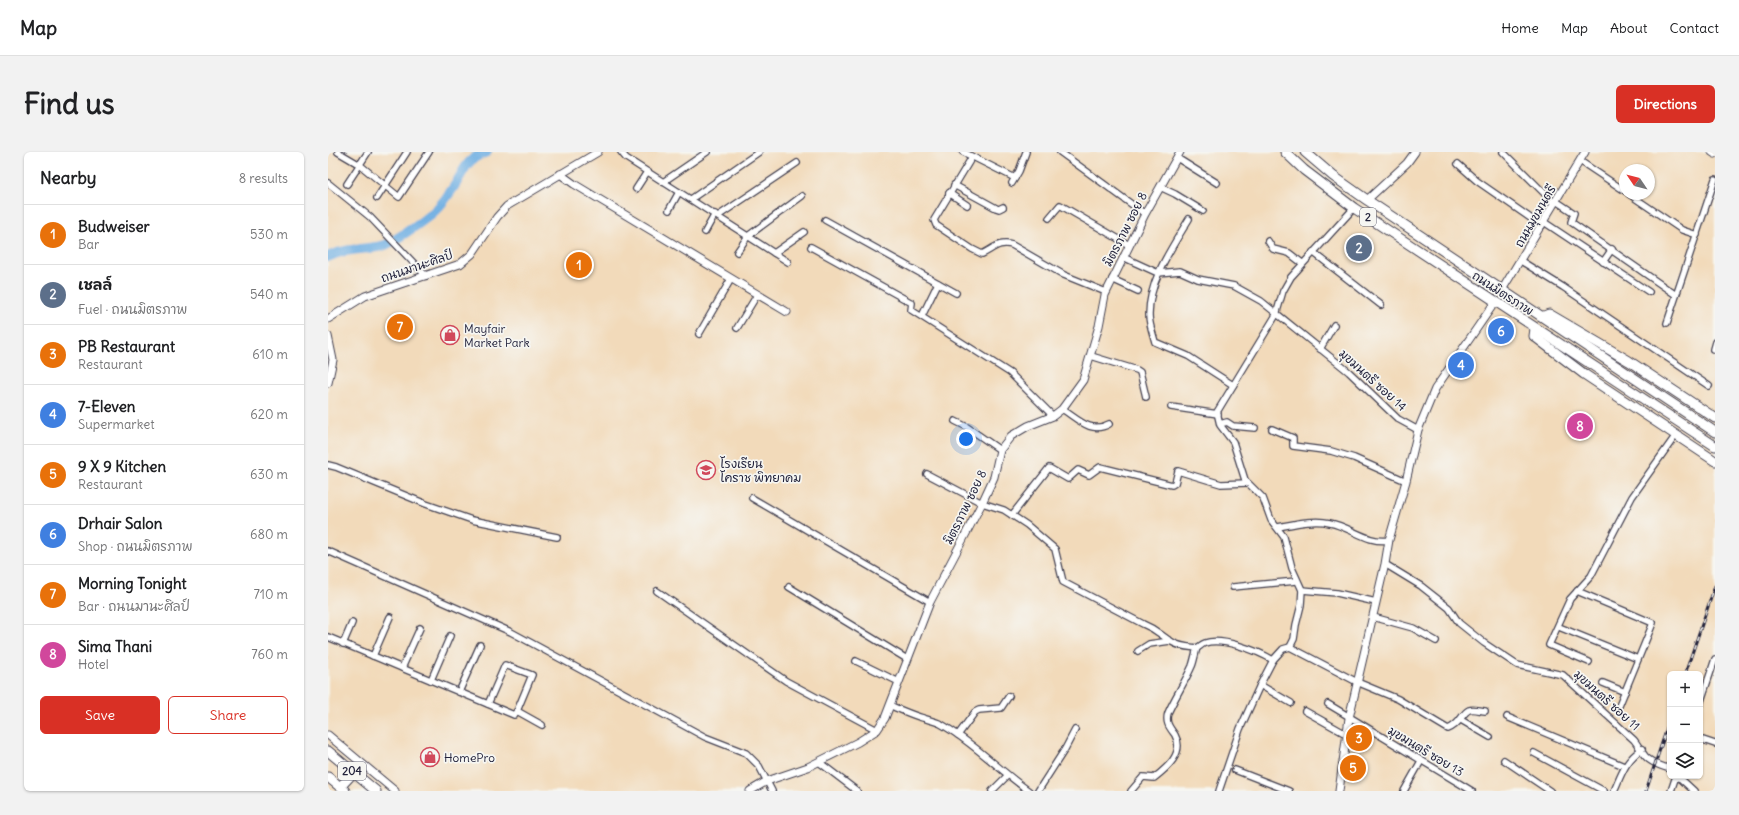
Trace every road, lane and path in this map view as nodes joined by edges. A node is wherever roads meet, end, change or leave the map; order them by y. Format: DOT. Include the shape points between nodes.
graph roads {
  1 [pos="338,152"];
  2 [pos="368,152"];
  3 [pos="407,152"];
  4 [pos="429,152"];
  5 [pos="598,152"];
  6 [pos="621,152"];
  7 [pos="706,152"];
  8 [pos="759,152"];
  9 [pos="963,152"];
  10 [pos="1026,152"];
  11 [pos="1060,152"];
  12 [pos="1286,152"];
  13 [pos="1306,152"];
  14 [pos="1416,152"];
  15 [pos="1503,152"];
  16 [pos="1585,152"];
  17 [pos="1712,152"];
  18 [pos="1715,154"];
  19 [pos="1178,155"];
  20 [pos="972,157"];
  21 [pos="1580,161"];
  22 [pos="797,162"];
  23 [pos="1458,164"];
  24 [pos="360,165"];
  25 [pos="647,172"];
  26 [pos="560,174"];
  27 [pos="1715,178"];
  28 [pos="663,182"];
  29 [pos="328,183"];
  30 [pos="1217,183"];
  31 [pos="347,184"];
  32 [pos="954,185"];
  33 [pos="385,186"];
  34 [pos="1160,186"];
  35 [pos="1619,187"];
  36 [pos="636,189"];
  37 [pos="679,192"];
  38 [pos="949,193"];
  39 [pos="802,196"];
  40 [pos="377,198"];
  41 [pos="691,198"];
  42 [pos="1367,200"];
  43 [pos="1638,200"];
  44 [pos="1555,202"];
  45 [pos="967,205"];
  46 [pos="1003,207"];
  47 [pos="1354,208"];
  48 [pos="669,210"];
  49 [pos="1203,211"];
  50 [pos="1145,214"];
  51 [pos="716,215"];
  52 [pos="1049,218"];
  53 [pos="1188,219"];
  54 [pos="825,220"];
  55 [pos="1543,224"];
  56 [pos="704,232"];
  57 [pos="804,232"];
  58 [pos="1697,235"];
  59 [pos="748,236"];
  60 [pos="1268,241"];
  61 [pos="1128,245"];
  62 [pos="812,247"];
  63 [pos="1612,249"];
  64 [pos="737,252"];
  65 [pos="774,252"];
  66 [pos="1313,252"];
  67 [pos="1123,257"];
  68 [pos="1521,261"];
  69 [pos="788,262"];
  70 [pos="1603,262"];
  71 [pos="1302,264"];
  72 [pos="1158,272"];
  73 [pos="426,276"];
  74 [pos="731,279"];
  75 [pos="1112,279"];
  76 [pos="938,283"];
  77 [pos="1502,290"];
  78 [pos="1138,291"];
  79 [pos="1106,292"];
  80 [pos="1649,292"];
  81 [pos="956,293"];
  82 [pos="757,295"];
  83 [pos="1676,295"];
  84 [pos="1495,302"];
  85 [pos="1381,304"];
  86 [pos="787,312"];
  87 [pos="1276,315"];
  88 [pos="922,316"];
  89 [pos="1543,317"];
  90 [pos="328,319"];
  91 [pos="1667,323"];
  92 [pos="1334,325"];
  93 [pos="737,328"];
  94 [pos="1535,329"];
  95 [pos="698,334"];
  96 [pos="328,336"];
  97 [pos="1715,342"];
  98 [pos="1320,349"];
  99 [pos="1713,349"];
  100 [pos="1091,356"];
  101 [pos="328,383"];
  102 [pos="1233,385"];
  103 [pos="1709,386"];
  104 [pos="1146,396"];
  105 [pos="1171,407"];
  106 [pos="1062,409"];
  107 [pos="1218,414"];
  108 [pos="1053,416"];
  109 [pos="1715,418"];
  110 [pos="955,422"];
  111 [pos="1110,424"];
  112 [pos="1220,424"];
  113 [pos="1255,428"];
  114 [pos="1272,429"];
  115 [pos="1418,430"];
  116 [pos="1715,432"];
  117 [pos="1676,435"];
  118 [pos="1715,446"];
  119 [pos="1000,450"];
  120 [pos="1715,461"];
  121 [pos="328,465"];
  122 [pos="927,474"];
  123 [pos="1406,481"];
  124 [pos="1247,483"];
  125 [pos="752,498"];
  126 [pos="982,503"];
  127 [pos="1012,515"];
  128 [pos="1278,527"];
  129 [pos="557,537"];
  130 [pos="1389,540"];
  131 [pos="328,551"];
  132 [pos="1385,564"];
  133 [pos="1296,581"];
  134 [pos="789,587"];
  135 [pos="1232,587"];
  136 [pos="1302,590"];
  137 [pos="657,591"];
  138 [pos="1577,591"];
  139 [pos="930,602"];
  140 [pos="1376,602"];
  141 [pos="390,617"];
  142 [pos="1373,617"];
  143 [pos="352,623"];
  144 [pos="1559,626"];
  145 [pos="420,628"];
  146 [pos="450,636"];
  147 [pos="328,637"];
  148 [pos="1170,640"];
  149 [pos="1436,641"];
  150 [pos="344,644"];
  151 [pos="480,645"];
  152 [pos="1290,647"];
  153 [pos="1197,648"];
  154 [pos="1138,651"];
  155 [pos="373,656"];
  156 [pos="907,659"];
  157 [pos="1638,659"];
  158 [pos="1715,659"];
  159 [pos="1273,660"];
  160 [pos="856,662"];
  161 [pos="1589,662"];
  162 [pos="402,668"];
  163 [pos="1712,676"];
  164 [pos="431,680"];
  165 [pos="899,682"];
  166 [pos="1357,682"];
  167 [pos="1603,683"];
  168 [pos="1260,685"];
  169 [pos="459,692"];
  170 [pos="1625,692"];
  171 [pos="1009,696"];
  172 [pos="1703,697"];
  173 [pos="1291,703"];
  174 [pos="488,704"];
  175 [pos="1328,704"];
  176 [pos="891,706"];
  177 [pos="1619,706"];
  178 [pos="517,711"];
  179 [pos="1305,711"];
  180 [pos="1485,711"];
  181 [pos="1507,717"];
  182 [pos="1349,718"];
  183 [pos="1461,720"];
  184 [pos="542,725"];
  185 [pos="876,730"];
  186 [pos="1075,730"];
  187 [pos="1346,734"];
  188 [pos="328,735"];
  189 [pos="958,735"];
  190 [pos="1490,737"];
  191 [pos="1703,740"];
  192 [pos="1715,744"];
  193 [pos="1642,748"];
  194 [pos="328,751"];
  195 [pos="1534,753"];
  196 [pos="1504,760"];
  197 [pos="1421,761"];
  198 [pos="819,762"];
  199 [pos="1624,766"];
  200 [pos="1667,768"];
  201 [pos="1235,770"];
  202 [pos="354,772"];
  203 [pos="1007,776"];
  204 [pos="328,777"];
  205 [pos="1675,779"];
  206 [pos="1681,779"];
  207 [pos="767,781"];
  208 [pos="343,789"];
  209 [pos="376,791"];
  210 [pos="395,791"];
  211 [pos="750,791"];
  212 [pos="772,791"];
  213 [pos="857,791"];
  214 [pos="992,791"];
  215 [pos="1029,791"];
  216 [pos="1038,791"];
  217 [pos="1131,791"];
  218 [pos="1219,791"];
  219 [pos="1289,791"];
  220 [pos="1339,791"];
  221 [pos="1404,791"];
  222 [pos="1472,791"];
  223 [pos="1550,791"];
  224 [pos="1604,791"];
  225 [pos="1614,791"];
  226 [pos="1671,791"];
  227 [pos="1694,791"];
  1 -- 24 [label="street"];
  2 -- 24 [label="street"];
  3 -- 33 [label="street"];
  4 -- 33 [label="street" via="399,197"];
  5 -- 26 [label="street, ถนนมานะศิลป์"];
  6 -- 25 [label="street"];
  7 -- 28 [label="street"];
  8 -- 41 [label="street"];
  9 -- 20 [label="street"];
  10 -- 20 [label="street" via="1013,180"];
  11 -- 50 [label="street"];
  12 -- 47 [label="highway, ถนนมิตรภาพ / 2" via="1304,170"];
  13 -- 42 [label="highway, ถนนมิตรภาพ / 2" via="1333,176"];
  14 -- 42 [label="street"];
  15 -- 44 [label="street"];
  16 -- 21 [label="street, ถนนมุขมนตรี"];
  17 -- 18 [label="street"];
  19 -- 30 [label="street"];
  19 -- 34 [label="street, มิตรภาพ ซอย 8"];
  20 -- 32 [label="street"];
  21 -- 35 [label="street"];
  21 -- 44 [label="street, ถนนมุขมนตรี"];
  22 -- 51 [label="street"];
  23 -- 55 [label="street" via="1489,190"];
  24 -- 31 [label="street"];
  24 -- 33 [label="street"];
  25 -- 28 [label="street"];
  25 -- 36 [label="street"];
  26 -- 73 [label="street, ถนนมานะศิลป์" via="507,206 472,254 460,264"];
  26 -- 74 [label="street"];
  27 -- 58 [label="street"];
  28 -- 37 [label="street"];
  29 -- 73 [label="street" via="370,217"];
  32 -- 38 [label="street"];
  32 -- 46 [label="street" via="996,208"];
  33 -- 40 [label="street"];
  34 -- 49 [label="street"];
  34 -- 50 [label="street, มิตรภาพ ซอย 8"];
  37 -- 41 [label="street"];
  37 -- 48 [label="street"];
  38 -- 45 [label="street"];
  38 -- 79 [label="street" via="934,220 936,225 972,249 982,254 1000,243 1006,243 1074,280"];
  39 -- 59 [label="street"];
  41 -- 51 [label="street"];
  42 -- 77 [label="highway, ถนนมิตรภาพ / 2"];
  43 -- 58 [label="street" via="1682,230"];
  44 -- 55 [label="street, ถนนมุขมนตรี"];
  44 -- 63 [label="street" via="1574,213 1571,222"];
  47 -- 66 [label="street"];
  47 -- 84 [label="highway, ถนนมิตรภาพ / 2"];
  50 -- 61 [label="street, มิตรภาพ ซอย 8"];
  51 -- 56 [label="street"];
  51 -- 59 [label="street"];
  52 -- 61 [label="street" via="1060,205"];
  53 -- 72 [label="street"];
  54 -- 76 [label="street"];
  55 -- 68 [label="street, ถนนมุขมนตรี"];
  55 -- 70 [label="street"];
  57 -- 65 [label="street"];
  58 -- 83 [label="street"];
  59 -- 64 [label="street"];
  59 -- 65 [label="street"];
  60 -- 71 [label="street" via="1273,249 1289,253"];
  61 -- 67 [label="street, มิตรภาพ ซอย 8"];
  62 -- 88 [label="street" via="912,303 910,310"];
  63 -- 70 [label="street"];
  63 -- 83 [label="street"];
  65 -- 69 [label="street"];
  66 -- 71 [label="street"];
  66 -- 85 [label="street"];
  67 -- 72 [label="street"];
  67 -- 75 [label="street, มิตรภาพ ซอย 8"];
  68 -- 77 [label="street, ถนนมุขมนตรี"];
  68 -- 103 [label="street"];
  70 -- 80 [label="street"];
  71 -- 87 [label="street" via="1283,291"];
  72 -- 87 [label="street, มุขมนตรี ซอย 14" via="1180,270 1198,279 1234,286 1261,301"];
  72 -- 102 [label="street" via="1150,296 1148,317 1155,342 1188,356"];
  73 -- 90 [label="street, ถนนมานะศิลป์" via="359,298"];
  74 -- 82 [label="street"];
  74 -- 95 [label="street"];
  75 -- 78 [label="street"];
  75 -- 79 [label="street, มิตรภาพ ซอย 8"];
  76 -- 81 [label="street"];
  76 -- 88 [label="street"];
  77 -- 89 [label="highway, ถนนมิตรภาพ / 2"];
  79 -- 100 [label="street, มิตรภาพ ซอย 8"];
  82 -- 86 [label="street"];
  82 -- 93 [label="street"];
  83 -- 91 [label="street"];
  84 -- 94 [label="highway, ถนนมิตรภาพ / 2"];
  84 -- 115 [label="street" via="1435,389"];
  87 -- 98 [label="street, มุขมนตรี ซอย 14"];
  87 -- 102 [label="street"];
  88 -- 108 [label="street" via="1010,373"];
  89 -- 109 [label="highway" via="1549,314 1629,361"];
  89 -- 116 [label="highway, ถนนมิตรภาพ / 2"];
  92 -- 98 [label="street"];
  94 -- 117 [label="highway" via="1534,336 1584,374"];
  94 -- 118 [label="highway, ถนนมิตรภาพ / 2"];
  96 -- 101 [label="street" via="333,360"];
  97 -- 99 [label="street"];
  98 -- 115 [label="street, มุขมนตรี ซอย 14" via="1350,372 1398,419"];
  100 -- 104 [label="street" via="1140,372"];
  100 -- 106 [label="street, มิตรภาพ ซอย 8" via="1083,380"];
  102 -- 107 [label="street"];
  105 -- 107 [label="street"];
  106 -- 108 [label="street, มิตรภาพ ซอย 8"];
  106 -- 111 [label="street" via="1091,427 1101,428"];
  107 -- 112 [label="street"];
  108 -- 119 [label="street, มิตรภาพ ซอย 8" via="1011,436"];
  110 -- 119 [label="street" via="967,427"];
  112 -- 113 [label="street" via="1227,422 1233,426"];
  112 -- 124 [label="street" via="1233,442"];
  114 -- 123 [label="street" via="1292,438 1293,446 1330,451 1354,458"];
  115 -- 123 [label="street"];
  117 -- 120 [label="highway"];
  117 -- 138 [label="street" via="1632,497 1591,576"];
  119 -- 126 [label="street, มิตรภาพ ซอย 8" via="994,477"];
  121 -- 129 [label="street" via="472,520"];
  122 -- 126 [label="street"];
  123 -- 130 [label="street"];
  124 -- 127 [label="street" via="1221,484 1178,471 1172,485 1100,466 1089,475 1078,470 1068,479 1049,468"];
  124 -- 128 [label="street" via="1263,498 1271,520"];
  125 -- 139 [label="street"];
  126 -- 127 [label="street"];
  126 -- 139 [label="street, มิตรภาพ ซอย 8"];
  127 -- 148 [label="street" via="1055,549 1063,582 1156,629"];
  128 -- 130 [label="street" via="1330,522 1369,539"];
  128 -- 133 [label="street" via="1284,537"];
  130 -- 132 [label="street"];
  131 -- 207 [label="street" via="511,632 705,737 746,754 759,766"];
  132 -- 140 [label="street"];
  132 -- 193 [label="street, มุขมนตรี ซอย 11" via="1421,586 1448,608 1458,623 1517,665 1563,675"];
  133 -- 135 [label="street"];
  133 -- 136 [label="street"];
  134 -- 156 [label="street"];
  136 -- 140 [label="street" via="1337,593"];
  136 -- 152 [label="street" via="1294,639"];
  137 -- 185 [label="street" via="786,680"];
  138 -- 144 [label="street" via="1570,599"];
  138 -- 157 [label="street" via="1653,623"];
  139 -- 156 [label="street, มิตรภาพ ซอย 8"];
  140 -- 142 [label="street"];
  141 -- 155 [label="street"];
  142 -- 149 [label="street" via="1413,628"];
  142 -- 166 [label="street"];
  143 -- 150 [label="street"];
  144 -- 157 [label="street"];
  144 -- 161 [label="street" via="1549,645"];
  145 -- 162 [label="street"];
  146 -- 164 [label="street"];
  147 -- 150 [label="street"];
  148 -- 153 [label="street" via="1182,646"];
  148 -- 154 [label="street" via="1149,644"];
  150 -- 155 [label="street"];
  151 -- 169 [label="street"];
  152 -- 159 [label="street"];
  152 -- 166 [label="street"];
  153 -- 159 [label="street" via="1205,643 1218,642 1249,647"];
  153 -- 217 [label="street" via="1192,666 1168,715 1168,726 1178,743 1178,752 1162,772 1154,778 1143,777"];
  155 -- 162 [label="street"];
  156 -- 165 [label="street, มิตรภาพ ซอย 8"];
  157 -- 170 [label="street"];
  158 -- 163 [label="street"];
  159 -- 168 [label="street"];
  160 -- 165 [label="street"];
  162 -- 164 [label="street"];
  163 -- 172 [label="street"];
  164 -- 169 [label="street"];
  165 -- 176 [label="street, มิตรภาพ ซอย 8"];
  166 -- 182 [label="street"];
  166 -- 183 [label="street" via="1398,699 1448,729"];
  167 -- 170 [label="street"];
  168 -- 173 [label="street"];
  168 -- 218 [label="street" via="1240,729"];
  169 -- 174 [label="street"];
  170 -- 177 [label="street"];
  171 -- 189 [label="street" via="1001,708 975,712"];
  174 -- 178 [label="street" via="514,715"];
  174 -- 178 [label="street" via="505,665 532,675"];
  175 -- 182 [label="street, มุขมนตรี ซอย 13"];
  176 -- 185 [label="street, มิตรภาพ ซอย 8"];
  176 -- 189 [label="street" via="938,722"];
  178 -- 184 [label="street"];
  179 -- 187 [label="street"];
  180 -- 183 [label="street" via="1469,710"];
  181 -- 199 [label="street"];
  182 -- 187 [label="street"];
  182 -- 197 [label="street, มุขมนตรี ซอย 13"];
  183 -- 190 [label="street"];
  185 -- 198 [label="street, มิตรภาพ ซอย 8"];
  186 -- 216 [label="street"];
  187 -- 220 [label="street"];
  188 -- 210 [label="street"];
  189 -- 203 [label="street"];
  191 -- 192 [label="street"];
  193 -- 199 [label="street"];
  193 -- 200 [label="street, มุขมนตรี ซอย 11" via="1644,755 1655,764"];
  194 -- 202 [label="highway, 204"];
  195 -- 224 [label="street"];
  196 -- 223 [label="street"];
  197 -- 221 [label="street"];
  197 -- 222 [label="street, มุขมนตรี ซอย 13"];
  198 -- 207 [label="street, มิตรภาพ ซอย 8"];
  198 -- 213 [label="street"];
  199 -- 225 [label="street"];
  201 -- 219 [label="street"];
  202 -- 208 [label="highway"];
  202 -- 209 [label="highway, 204"];
  203 -- 214 [label="street"];
  203 -- 215 [label="street"];
  204 -- 208 [label="highway, 204"];
  205 -- 226 [label="street"];
  206 -- 227 [label="street"];
  207 -- 211 [label="street, มิตรภาพ ซอย 8"];
  207 -- 212 [label="street"];
}
